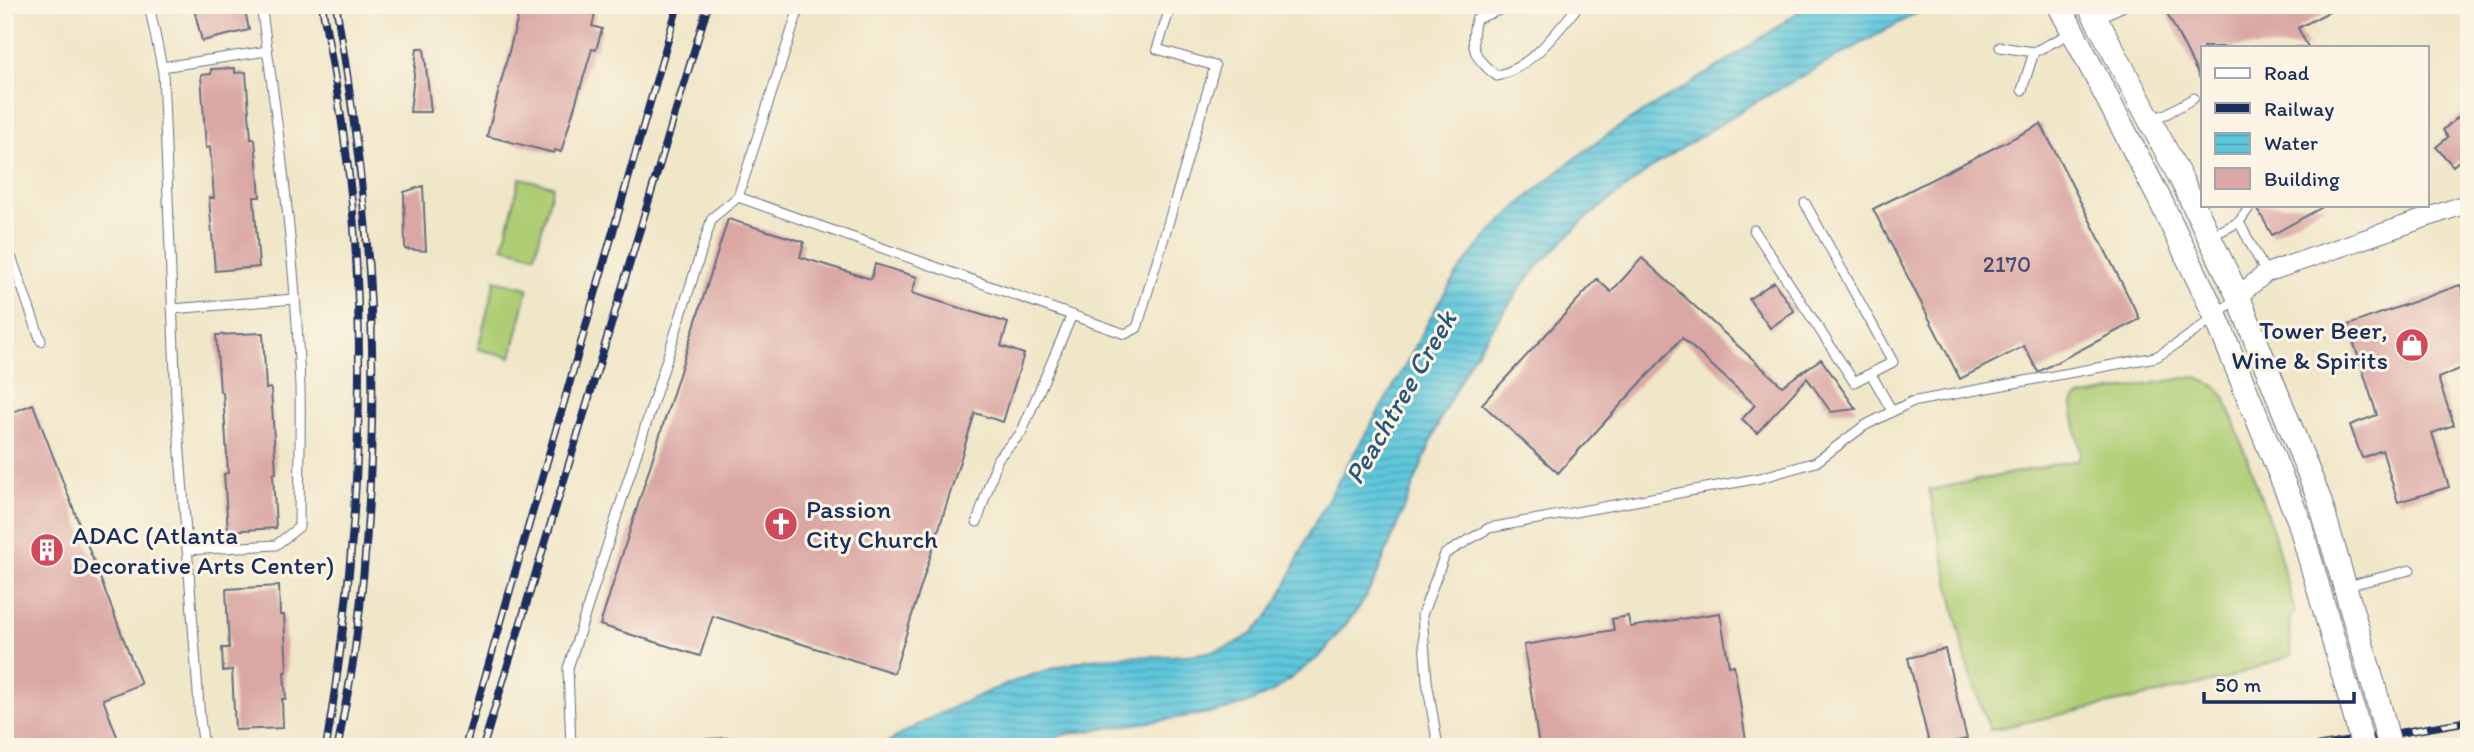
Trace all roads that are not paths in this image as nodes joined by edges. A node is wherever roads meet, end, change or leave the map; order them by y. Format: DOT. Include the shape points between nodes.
graph roads {
  1 [pos="149,5"];
  2 [pos="261,5"];
  3 [pos="800,5"];
  4 [pos="1171,5"];
  5 [pos="1512,5"];
  6 [pos="1578,5"];
  7 [pos="2059,5"];
  8 [pos="2126,5"];
  9 [pos="2093,12"];
  10 [pos="2073,32"];
  11 [pos="2000,47"];
  12 [pos="267,51"];
  13 [pos="2034,52"];
  14 [pos="162,67"];
  15 [pos="2022,90"];
  16 [pos="2194,98"];
  17 [pos="2149,119"];
  18 [pos="738,197"];
  19 [pos="1805,203"];
  20 [pos="2250,206"];
  21 [pos="2468,206"];
  22 [pos="2239,222"];
  23 [pos="1754,230"];
  24 [pos="2209,237"];
  25 [pos="12,258"];
  26 [pos="2266,273"];
  27 [pos="2238,296"];
  28 [pos="293,299"];
  29 [pos="172,309"];
  30 [pos="1072,315"];
  31 [pos="2216,317"];
  32 [pos="41,341"];
  33 [pos="1871,374"];
  34 [pos="1892,411"];
  35 [pos="977,522"];
  36 [pos="187,550"];
  37 [pos="2410,570"];
  38 [pos="2345,586"];
  39 [pos="733,742"];
  40 [pos="204,747"];
  41 [pos="571,747"];
  42 [pos="640,747"];
  43 [pos="1438,747"];
  44 [pos="2363,747"];
  45 [pos="2390,747"];
  1 -- 14 [label="lane"];
  2 -- 12 [label="lane"];
  3 -- 18 [label="lane"];
  4 -- 30 [label="lane" via="1157,49 1215,66 1137,328 1125,334"];
  5 -- 6 [label="lane" via="1476,19 1472,38 1481,64 1497,76 1516,70 1550,40"];
  7 -- 10 [label="main road"];
  8 -- 9 [label="lane"];
  9 -- 17 [label="main road"];
  10 -- 13 [label="lane"];
  10 -- 31 [label="main road"];
  11 -- 13 [label="lane"];
  12 -- 14 [label="lane"];
  12 -- 28 [label="lane" via="284,167"];
  13 -- 15 [label="lane"];
  14 -- 29 [label="lane"];
  16 -- 17 [label="lane"];
  17 -- 24 [label="main road"];
  18 -- 30 [label="lane"];
  18 -- 41 [label="lane" via="712,218 568,668"];
  19 -- 33 [label="lane" via="1893,362"];
  20 -- 22 [label="lane"];
  21 -- 26 [label="street"];
  22 -- 24 [label="lane"];
  22 -- 26 [label="lane"];
  23 -- 33 [label="lane" via="1854,382"];
  24 -- 27 [label="main road"];
  25 -- 32 [label="lane"];
  26 -- 27 [label="street"];
  27 -- 31 [label="lane"];
  27 -- 38 [label="main road" via="2320,500"];
  28 -- 29 [label="lane"];
  28 -- 36 [label="lane" via="300,387 299,527 276,545"];
  29 -- 36 [label="lane"];
  30 -- 35 [label="lane" via="1021,433 998,458"];
  31 -- 34 [label="lane" via="2156,357 1911,402"];
  31 -- 44 [label="main road, bridge" via="2298,521"];
  33 -- 34 [label="lane"];
  34 -- 43 [label="lane" via="1816,462 1760,478 1489,528 1445,554 1422,615"];
  36 -- 40 [label="lane"];
  37 -- 38 [label="lane"];
  38 -- 45 [label="main road, bridge"];
  39 -- 42 [label="lane"];
}
